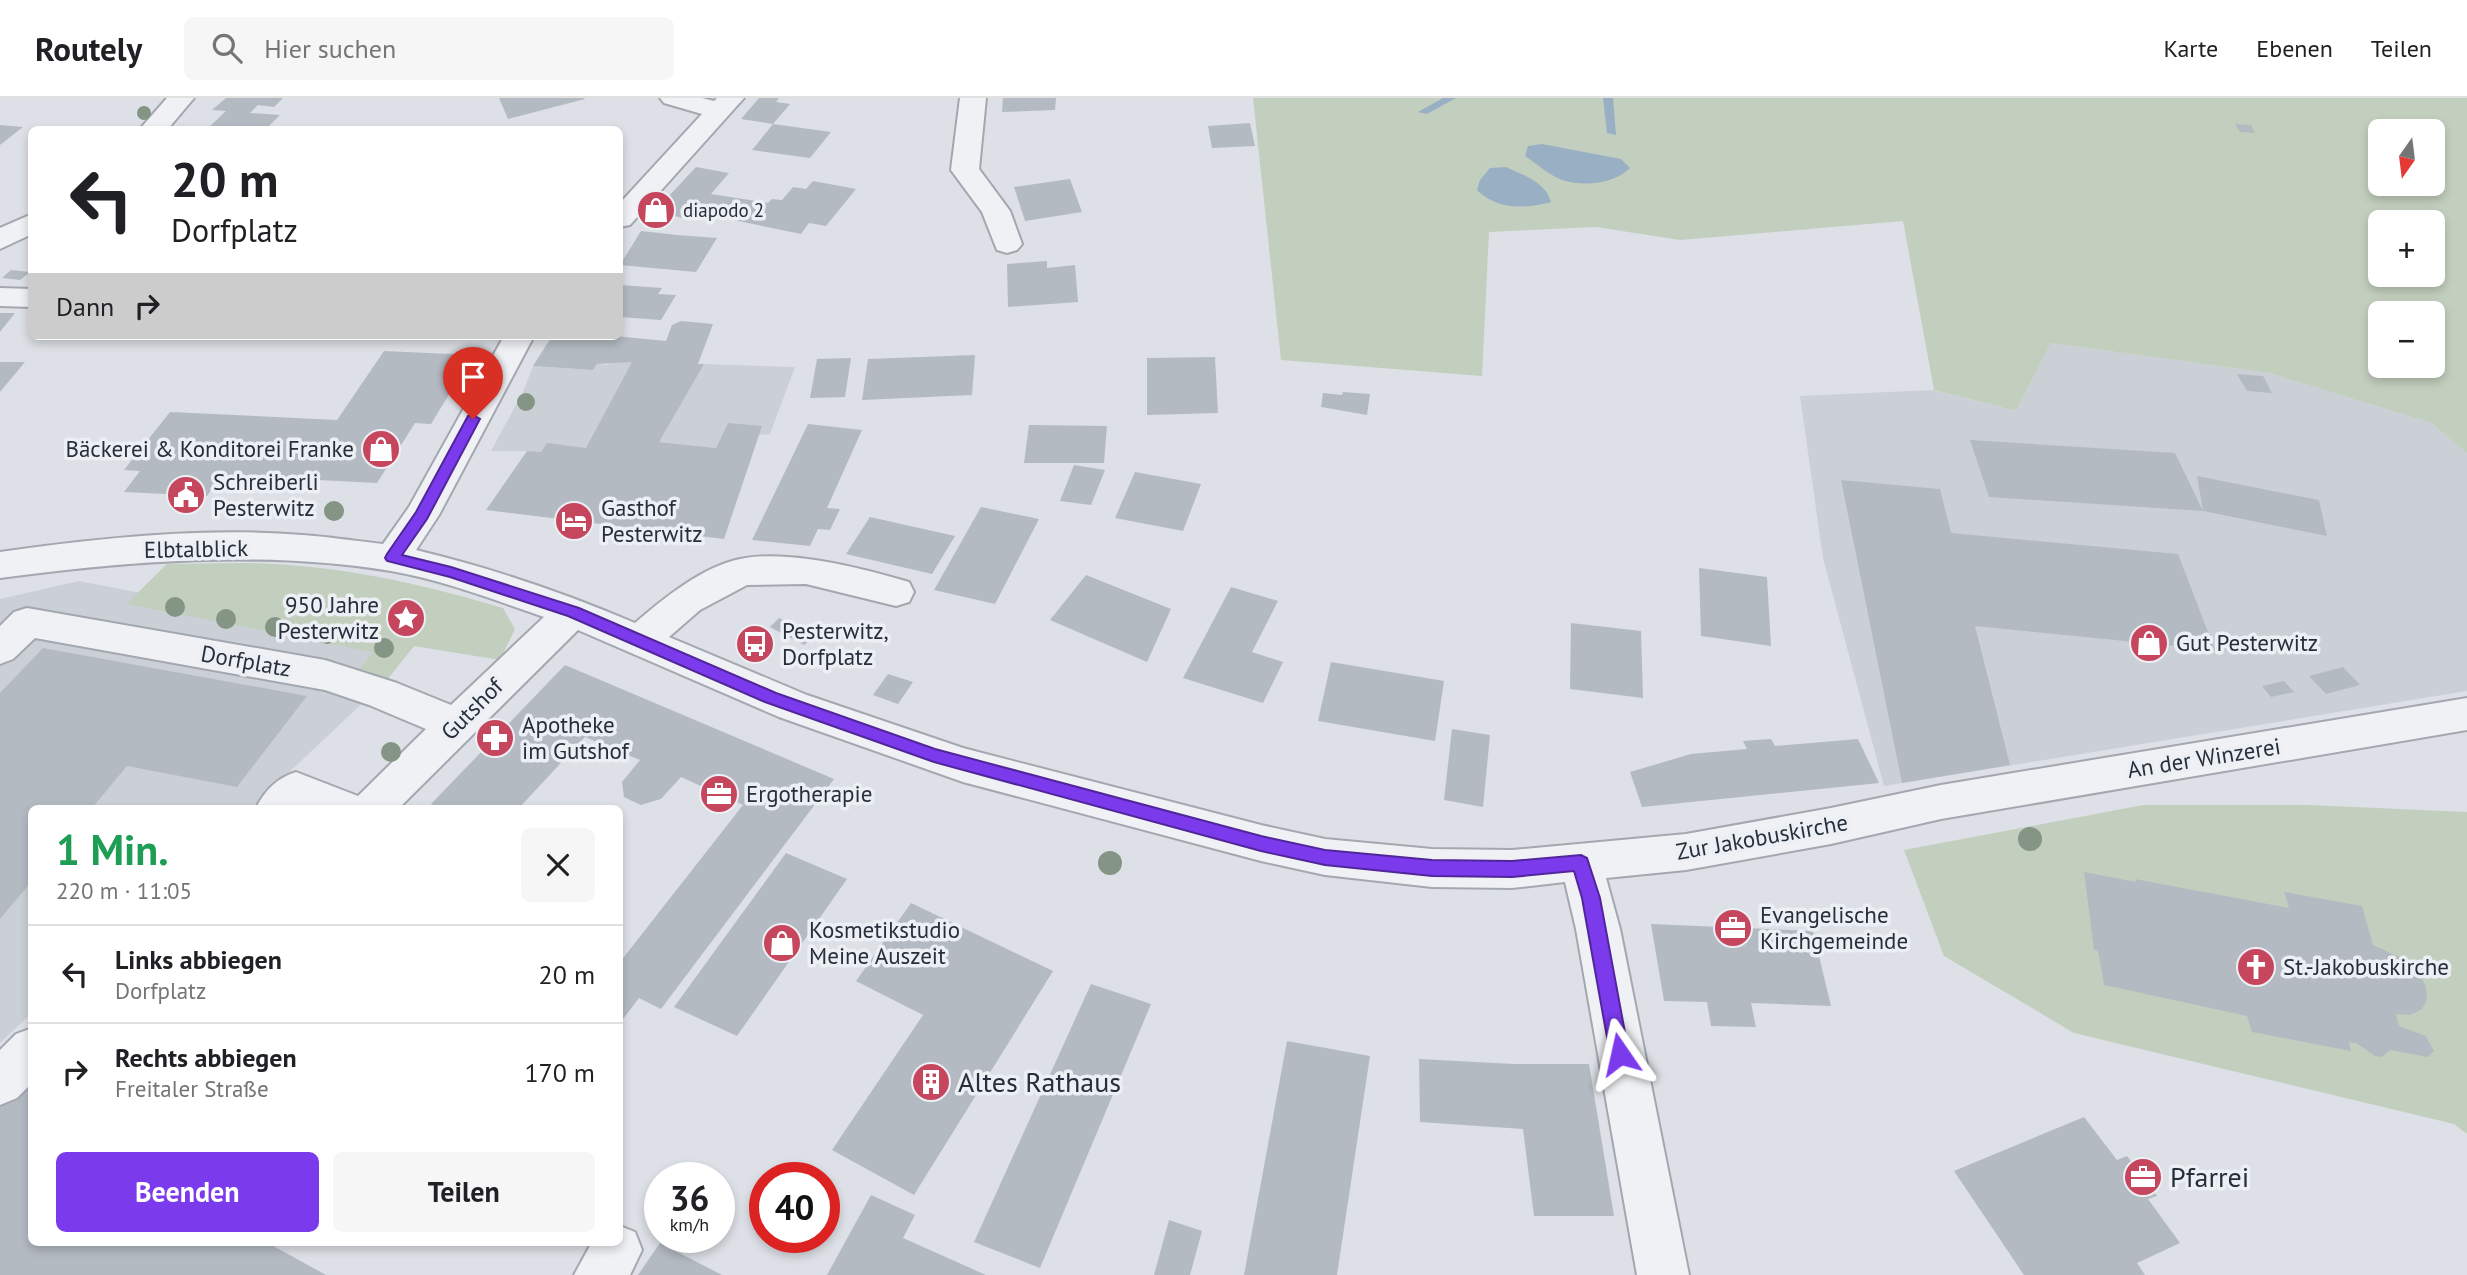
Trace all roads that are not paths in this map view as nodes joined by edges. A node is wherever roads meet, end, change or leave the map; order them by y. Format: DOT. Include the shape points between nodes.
graph roads {
  1 [pos="181,98"];
  2 [pos="673,98"];
  3 [pos="972,98"];
  4 [pos="724,104"];
  5 [pos="156,126"];
  6 [pos="623,216"];
  7 [pos="28,224"];
  8 [pos="0,240"];
  9 [pos="1007,244"];
  10 [pos="0,297"];
  11 [pos="28,298"];
  12 [pos="517,340"];
  13 [pos="392,558"];
  14 [pos="0,565"];
  15 [pos="896,592"];
  16 [pos="573,612"];
  17 [pos="638,642"];
  18 [pos="0,649"];
  19 [pos="2467,714"];
  20 [pos="457,725"];
  21 [pos="1941,802"];
  22 [pos="279,805"];
  23 [pos="336,805"];
  24 [pos="376,805"];
  25 [pos="1581,863"];
  26 [pos="28,1055"];
  27 [pos="0,1082"];
  28 [pos="1663,1275"];
  1 -- 5 [label="street"];
  2 -- 4 [label="street"];
  3 -- 9 [label="street" via="965,170 996,211"];
  4 -- 6 [label="street"];
  7 -- 8 [label="street"];
  10 -- 11 [label="street"];
  12 -- 13 [label="street" via="422,515"];
  13 -- 14 [label="street, Elbtalblick" via="302,548 177,547"];
  13 -- 16 [label="street"];
  15 -- 17 [label="street" via="806,571 742,572 687,600"];
  16 -- 17 [label="street"];
  16 -- 20 [label="street, Gutshof"];
  17 -- 25 [label="street" via="793,706 963,765 1273,846 1325,857 1432,868 1512,869"];
  18 -- 20 [label="street, Dorfplatz" via="27,622 325,676"];
  19 -- 21 [label="street, An der Winzerei"];
  20 -- 24 [label="street, Gutshof"];
  21 -- 25 [label="street, Zur Jakobuskirche" via="1686,852"];
  22 -- 23 [label="street" via="296,789"];
  25 -- 28 [label="street" via="1598,929"];
  26 -- 27 [label="street"];
}
